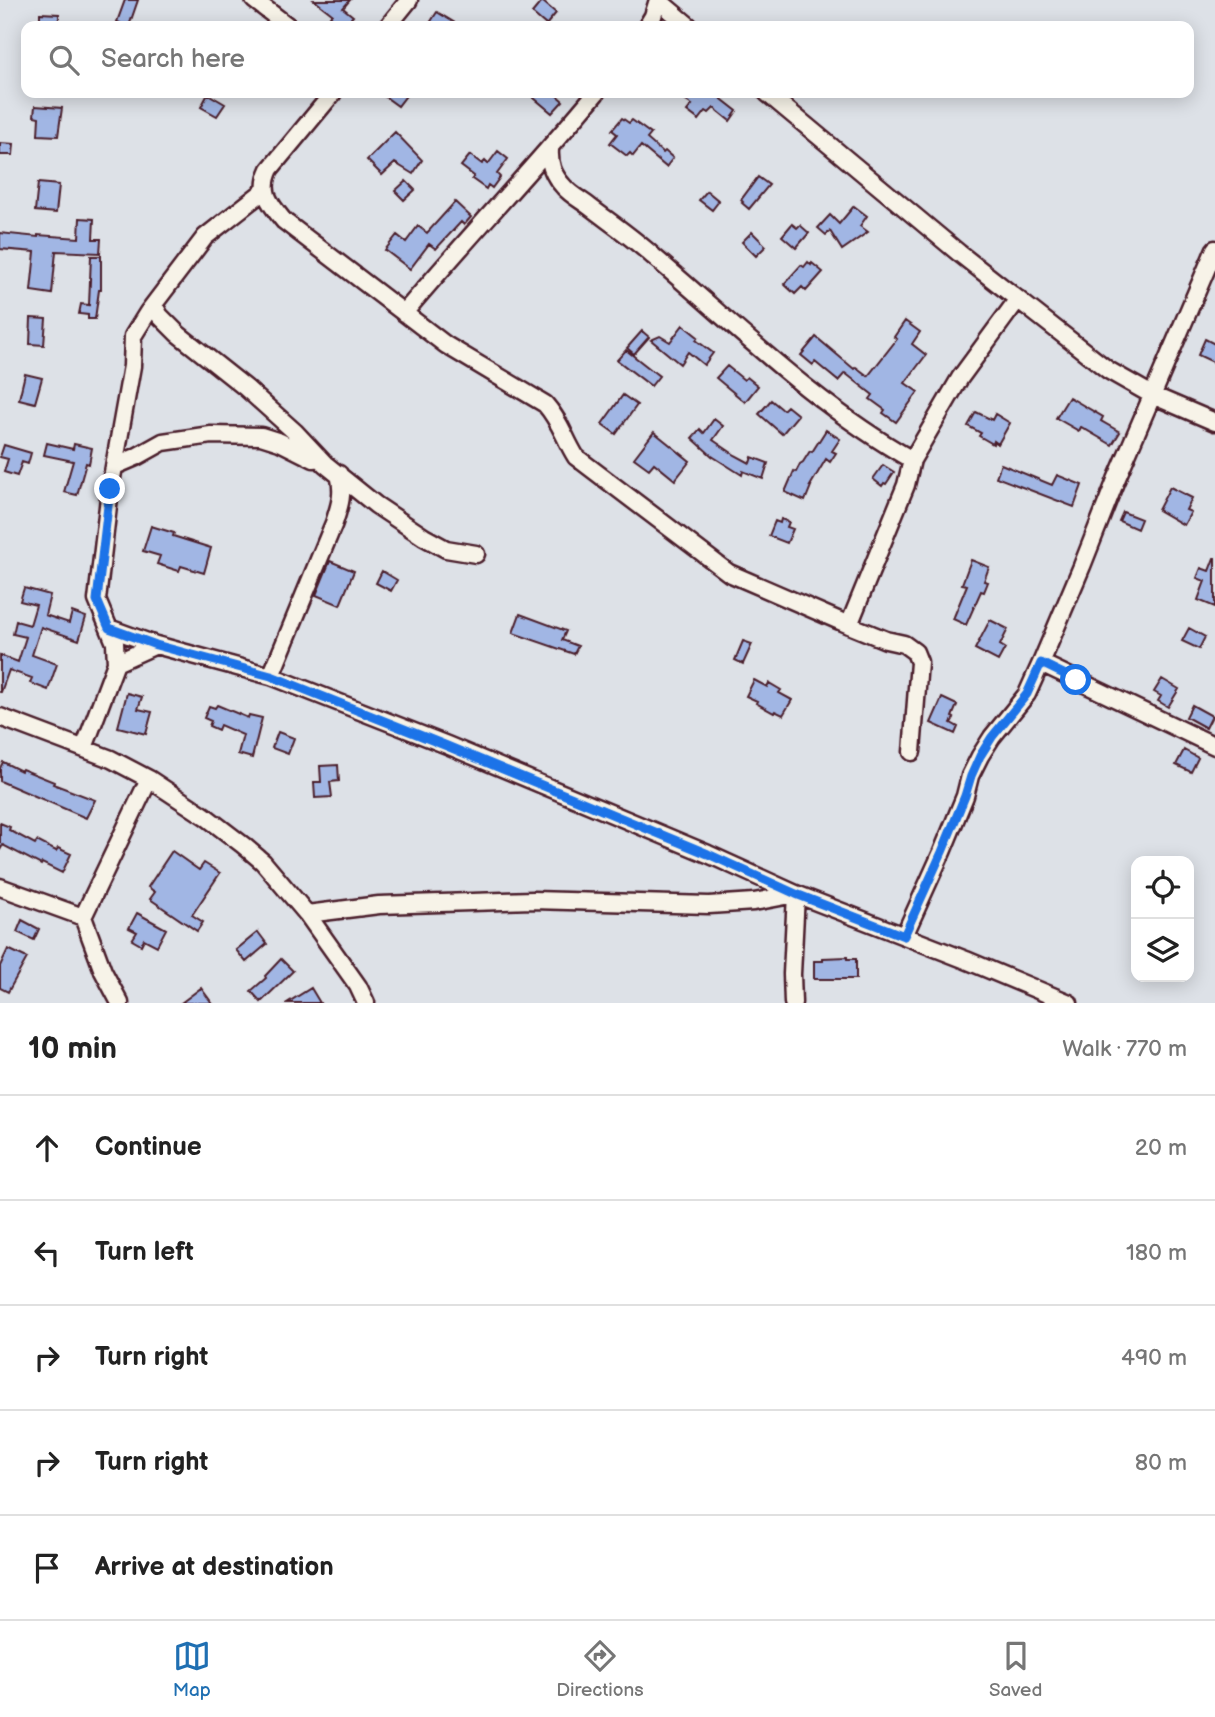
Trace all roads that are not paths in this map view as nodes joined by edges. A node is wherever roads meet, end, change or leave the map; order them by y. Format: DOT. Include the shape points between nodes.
graph roads {
  1 [pos="254,0"];
  2 [pos="409,0"];
  3 [pos="658,0"];
  4 [pos="281,21"];
  5 [pos="392,21"];
  6 [pos="650,21"];
  7 [pos="683,21"];
  8 [pos="329,98"];
  9 [pos="592,98"];
  10 [pos="773,98"];
  11 [pos="550,149"];
  12 [pos="265,190"];
  13 [pos="1215,249"];
  14 [pos="1018,299"];
  15 [pos="154,305"];
  16 [pos="404,313"];
  17 [pos="1152,395"];
  18 [pos="1215,422"];
  19 [pos="120,437"];
  20 [pos="152,447"];
  21 [pos="912,460"];
  22 [pos="325,464"];
  23 [pos="115,466"];
  24 [pos="339,474"];
  25 [pos="476,554"];
  26 [pos="849,625"];
  27 [pos="109,628"];
  28 [pos="156,645"];
  29 [pos="116,663"];
  30 [pos="1041,663"];
  31 [pos="271,676"];
  32 [pos="0,717"];
  33 [pos="1215,746"];
  34 [pos="84,748"];
  35 [pos="912,752"];
  36 [pos="149,779"];
  37 [pos="0,887"];
  38 [pos="796,894"];
  39 [pos="307,914"];
  40 [pos="83,917"];
  41 [pos="904,936"];
  42 [pos="120,1003"];
  43 [pos="366,1003"];
  44 [pos="793,1003"];
  45 [pos="1069,1003"];
  1 -- 4 [label="street"];
  2 -- 5 [label="street"];
  3 -- 6 [label="street"];
  3 -- 7 [label="street"];
  8 -- 12 [label="street" via="270,169"];
  9 -- 11 [label="street"];
  10 -- 14 [label="street"];
  11 -- 16 [label="street"];
  11 -- 21 [label="street" via="552,172 565,188 646,249 829,406"];
  12 -- 15 [label="street" via="205,237"];
  12 -- 16 [label="street" via="284,221"];
  13 -- 17 [label="street"];
  14 -- 17 [label="street" via="1108,370"];
  14 -- 21 [label="street" via="960,378"];
  15 -- 19 [label="street" via="134,336"];
  15 -- 22 [label="street" via="178,334 246,388"];
  16 -- 26 [label="street" via="446,345 545,404 576,457 729,573"];
  17 -- 18 [label="street"];
  17 -- 30 [label="street"];
  19 -- 20 [label="street"];
  19 -- 23 [label="street"];
  20 -- 22 [label="street" via="211,435 261,436"];
  20 -- 23 [label="street"];
  21 -- 26 [label="street"];
  22 -- 24 [label="street"];
  23 -- 27 [label="street" via="97,600"];
  24 -- 25 [label="street" via="424,537 446,549"];
  24 -- 31 [label="street" via="342,487 334,523"];
  26 -- 35 [label="street" via="915,652 919,662"];
  27 -- 28 [label="street"];
  27 -- 29 [label="street"];
  28 -- 29 [label="street"];
  28 -- 31 [label="street"];
  29 -- 34 [label="street"];
  30 -- 33 [label="street"];
  30 -- 41 [label="street" via="1027,694 980,756"];
  31 -- 38 [label="street"];
  32 -- 34 [label="street"];
  34 -- 36 [label="street"];
  36 -- 39 [label="street" via="243,845"];
  36 -- 40 [label="street"];
  37 -- 40 [label="street"];
  38 -- 39 [label="street" via="709,905 520,900 379,905"];
  38 -- 41 [label="street"];
  38 -- 44 [label="street"];
  39 -- 43 [label="street"];
  40 -- 42 [label="street"];
  41 -- 45 [label="street"];
}
